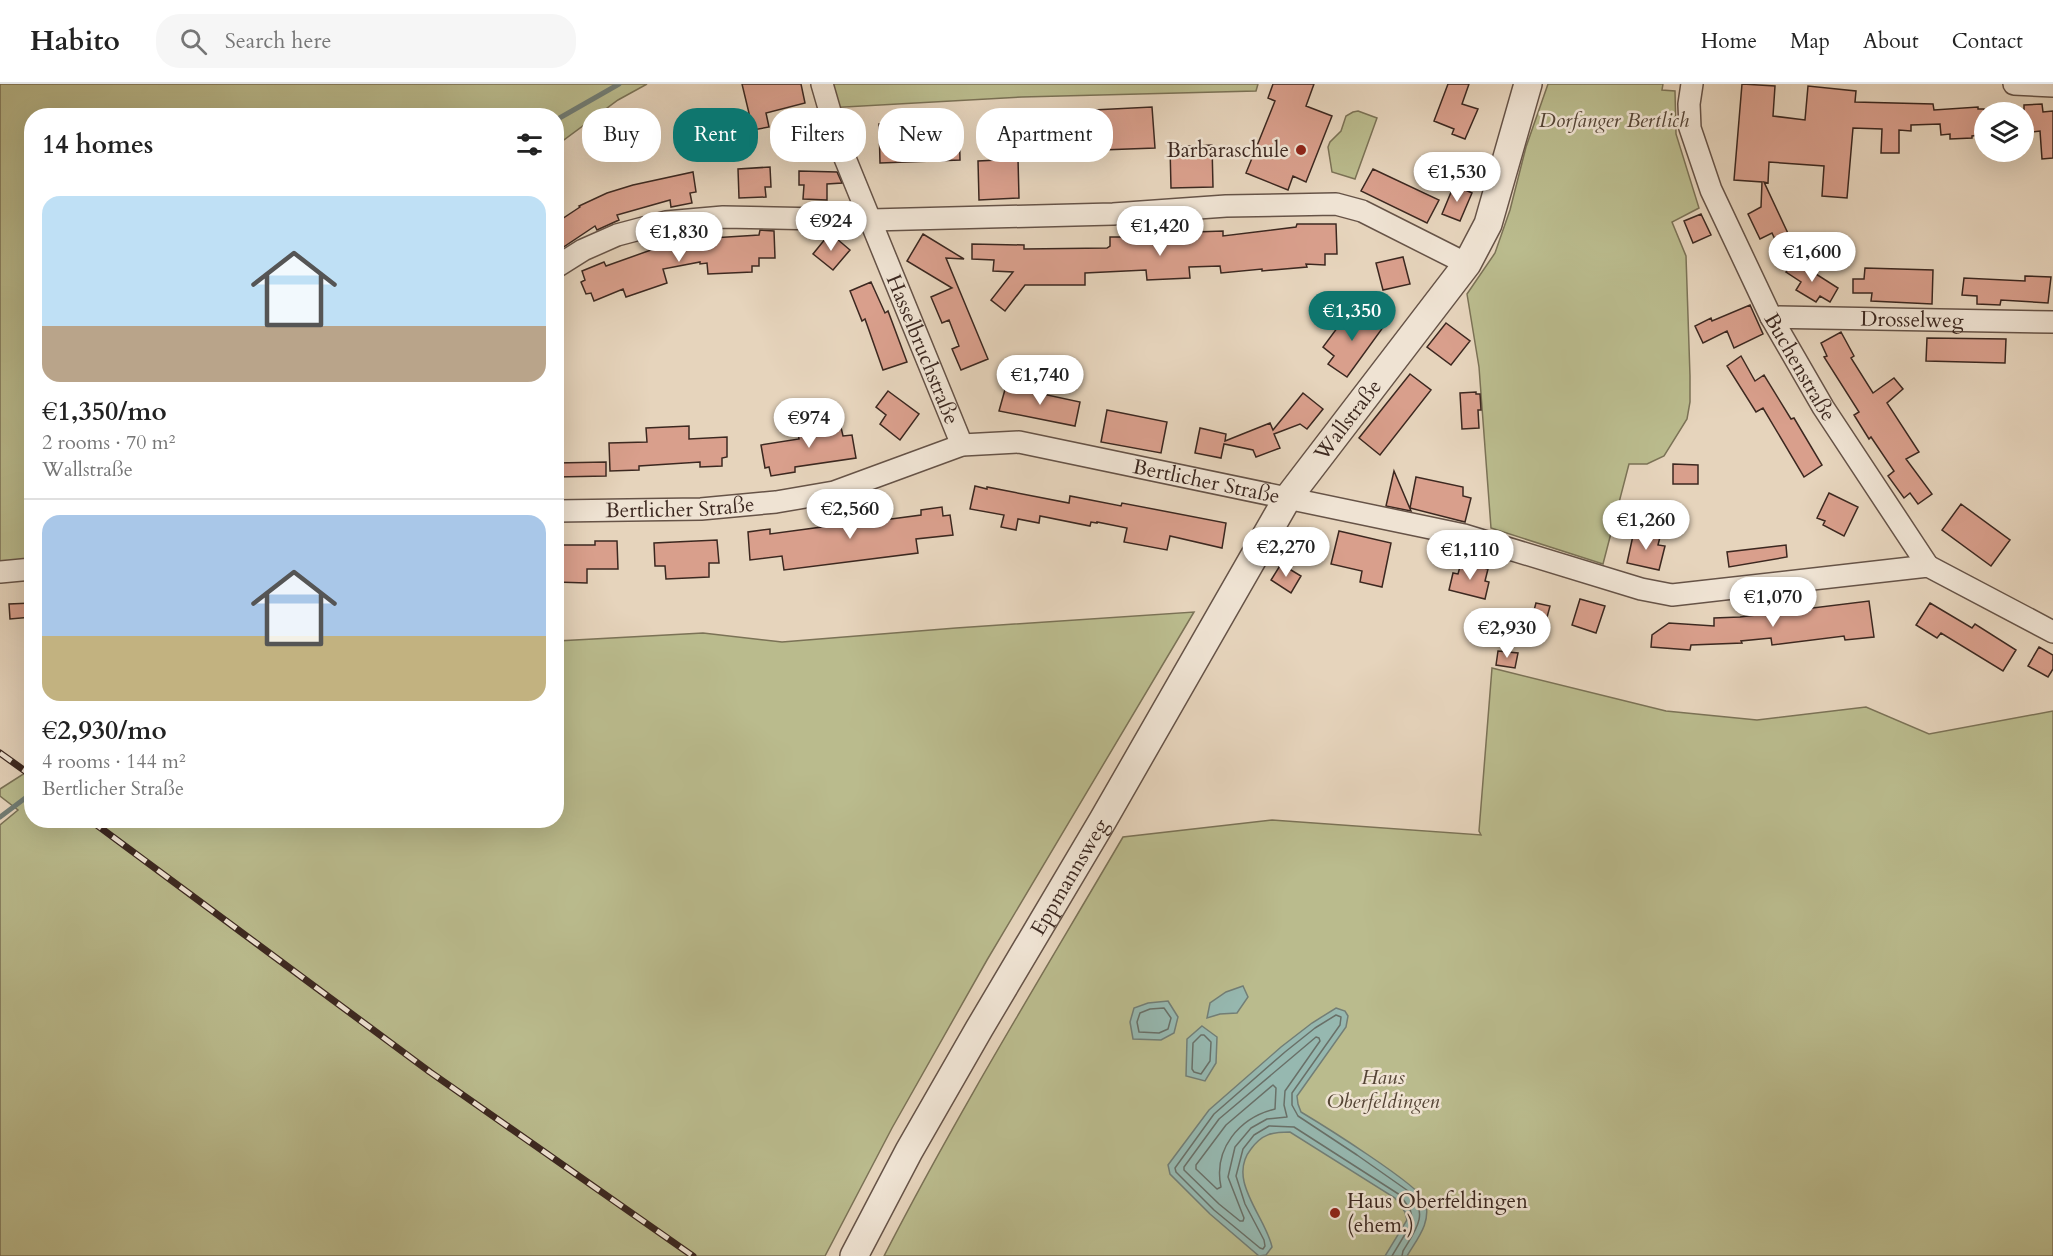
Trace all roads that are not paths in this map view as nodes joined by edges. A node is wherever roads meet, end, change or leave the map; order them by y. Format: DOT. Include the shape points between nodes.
graph roads {
  1 [pos="822,84"];
  2 [pos="1528,84"];
  3 [pos="1692,84"];
  4 [pos="2014,84"];
  5 [pos="2053,86"];
  6 [pos="871,220"];
  7 [pos="564,262"];
  8 [pos="1467,264"];
  9 [pos="1771,317"];
  10 [pos="2053,321"];
  11 [pos="962,445"];
  12 [pos="1287,499"];
  13 [pos="564,511"];
  14 [pos="1928,566"];
  15 [pos="24,569"];
  16 [pos="0,572"];
  17 [pos="2053,632"];
  18 [pos="854,1256"];
  1 -- 6 [label="street, Hasselbruchstraße" via="840,146"];
  2 -- 8 [label="street, Wallstraße" via="1488,224"];
  3 -- 9 [label="street, Buchenstraße" via="1690,128 1697,149 1711,190"];
  4 -- 5 [label="street"];
  6 -- 7 [label="street" via="723,216 666,222 617,235"];
  6 -- 8 [label="street" via="1336,204 1362,211"];
  6 -- 11 [label="street, Hasselbruchstraße"];
  8 -- 12 [label="street, Wallstraße"];
  9 -- 10 [label="street, Drosselweg"];
  9 -- 14 [label="street, Buchenstraße" via="1823,407"];
  11 -- 12 [label="street, Bertlicher Straße" via="1019,442"];
  11 -- 13 [label="street, Bertlicher Straße" via="834,492 788,500 700,509"];
  12 -- 14 [label="street, Bertlicher Straße" via="1464,534 1672,595"];
  12 -- 18 [label="street, Eppmannsweg" via="909,1151"];
  14 -- 17 [label="street"];
  15 -- 16 [label="street"];
}
